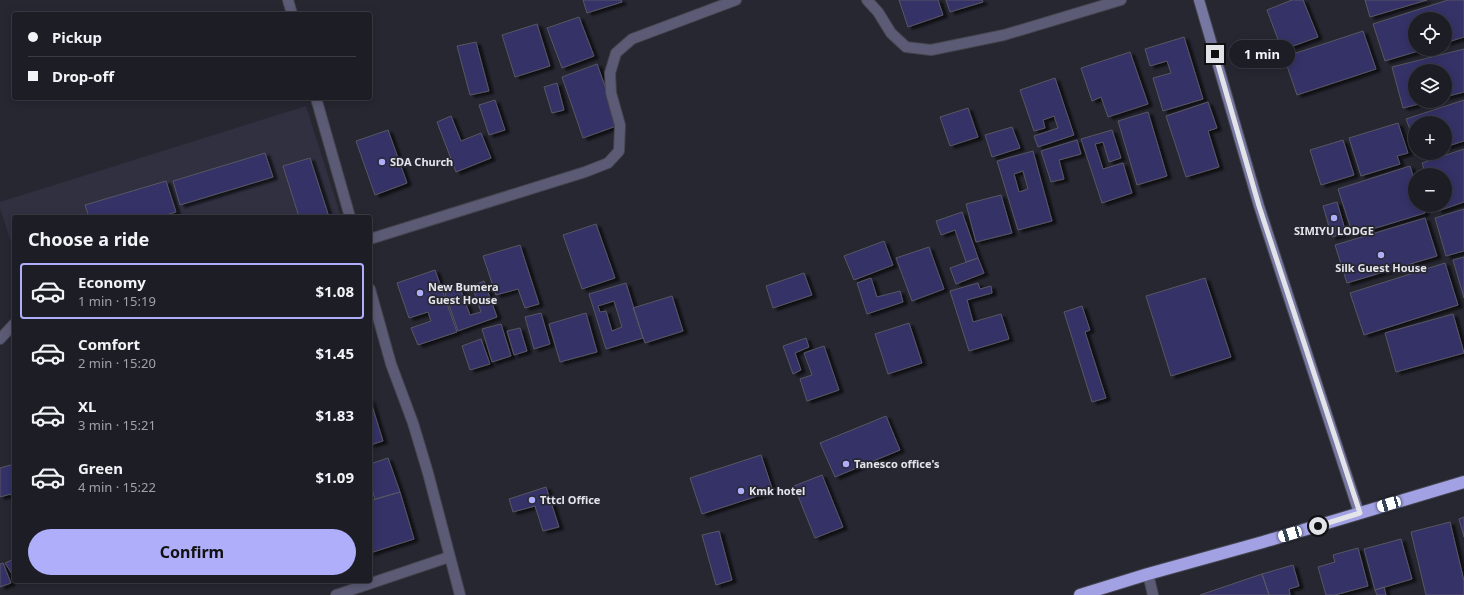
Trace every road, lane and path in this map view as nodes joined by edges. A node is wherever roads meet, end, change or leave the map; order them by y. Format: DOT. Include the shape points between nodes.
graph roads {
  1 [pos="288,0"];
  2 [pos="736,0"];
  3 [pos="867,0"];
  4 [pos="1121,0"];
  5 [pos="1199,0"];
  6 [pos="291,12"];
  7 [pos="317,100"];
  8 [pos="349,215"];
  9 [pos="372,238"];
  10 [pos="372,296"];
  11 [pos="12,326"];
  12 [pos="0,339"];
  13 [pos="1464,482"];
  14 [pos="1360,513"];
  15 [pos="449,557"];
  16 [pos="1148,574"];
  17 [pos="372,583"];
  18 [pos="372,583"];
  19 [pos="336,595"];
  20 [pos="460,595"];
  21 [pos="1080,595"];
  22 [pos="1153,595"];
  1 -- 6 [label="street"];
  2 -- 9 [label="street" via="632,39 616,53 610,73 611,92 620,125 620,151 608,163"];
  3 -- 4 [label="street" via="891,33 906,47 931,50 1004,35"];
  5 -- 14 [label="street" via="1259,206"];
  7 -- 8 [label="street"];
  10 -- 15 [label="street" via="391,364 428,473"];
  11 -- 12 [label="street"];
  13 -- 14 [label="highway"];
  14 -- 16 [label="highway"];
  15 -- 17 [label="street"];
  15 -- 20 [label="street"];
  16 -- 21 [label="highway"];
  16 -- 22 [label="street"];
  18 -- 19 [label="street"];
}
